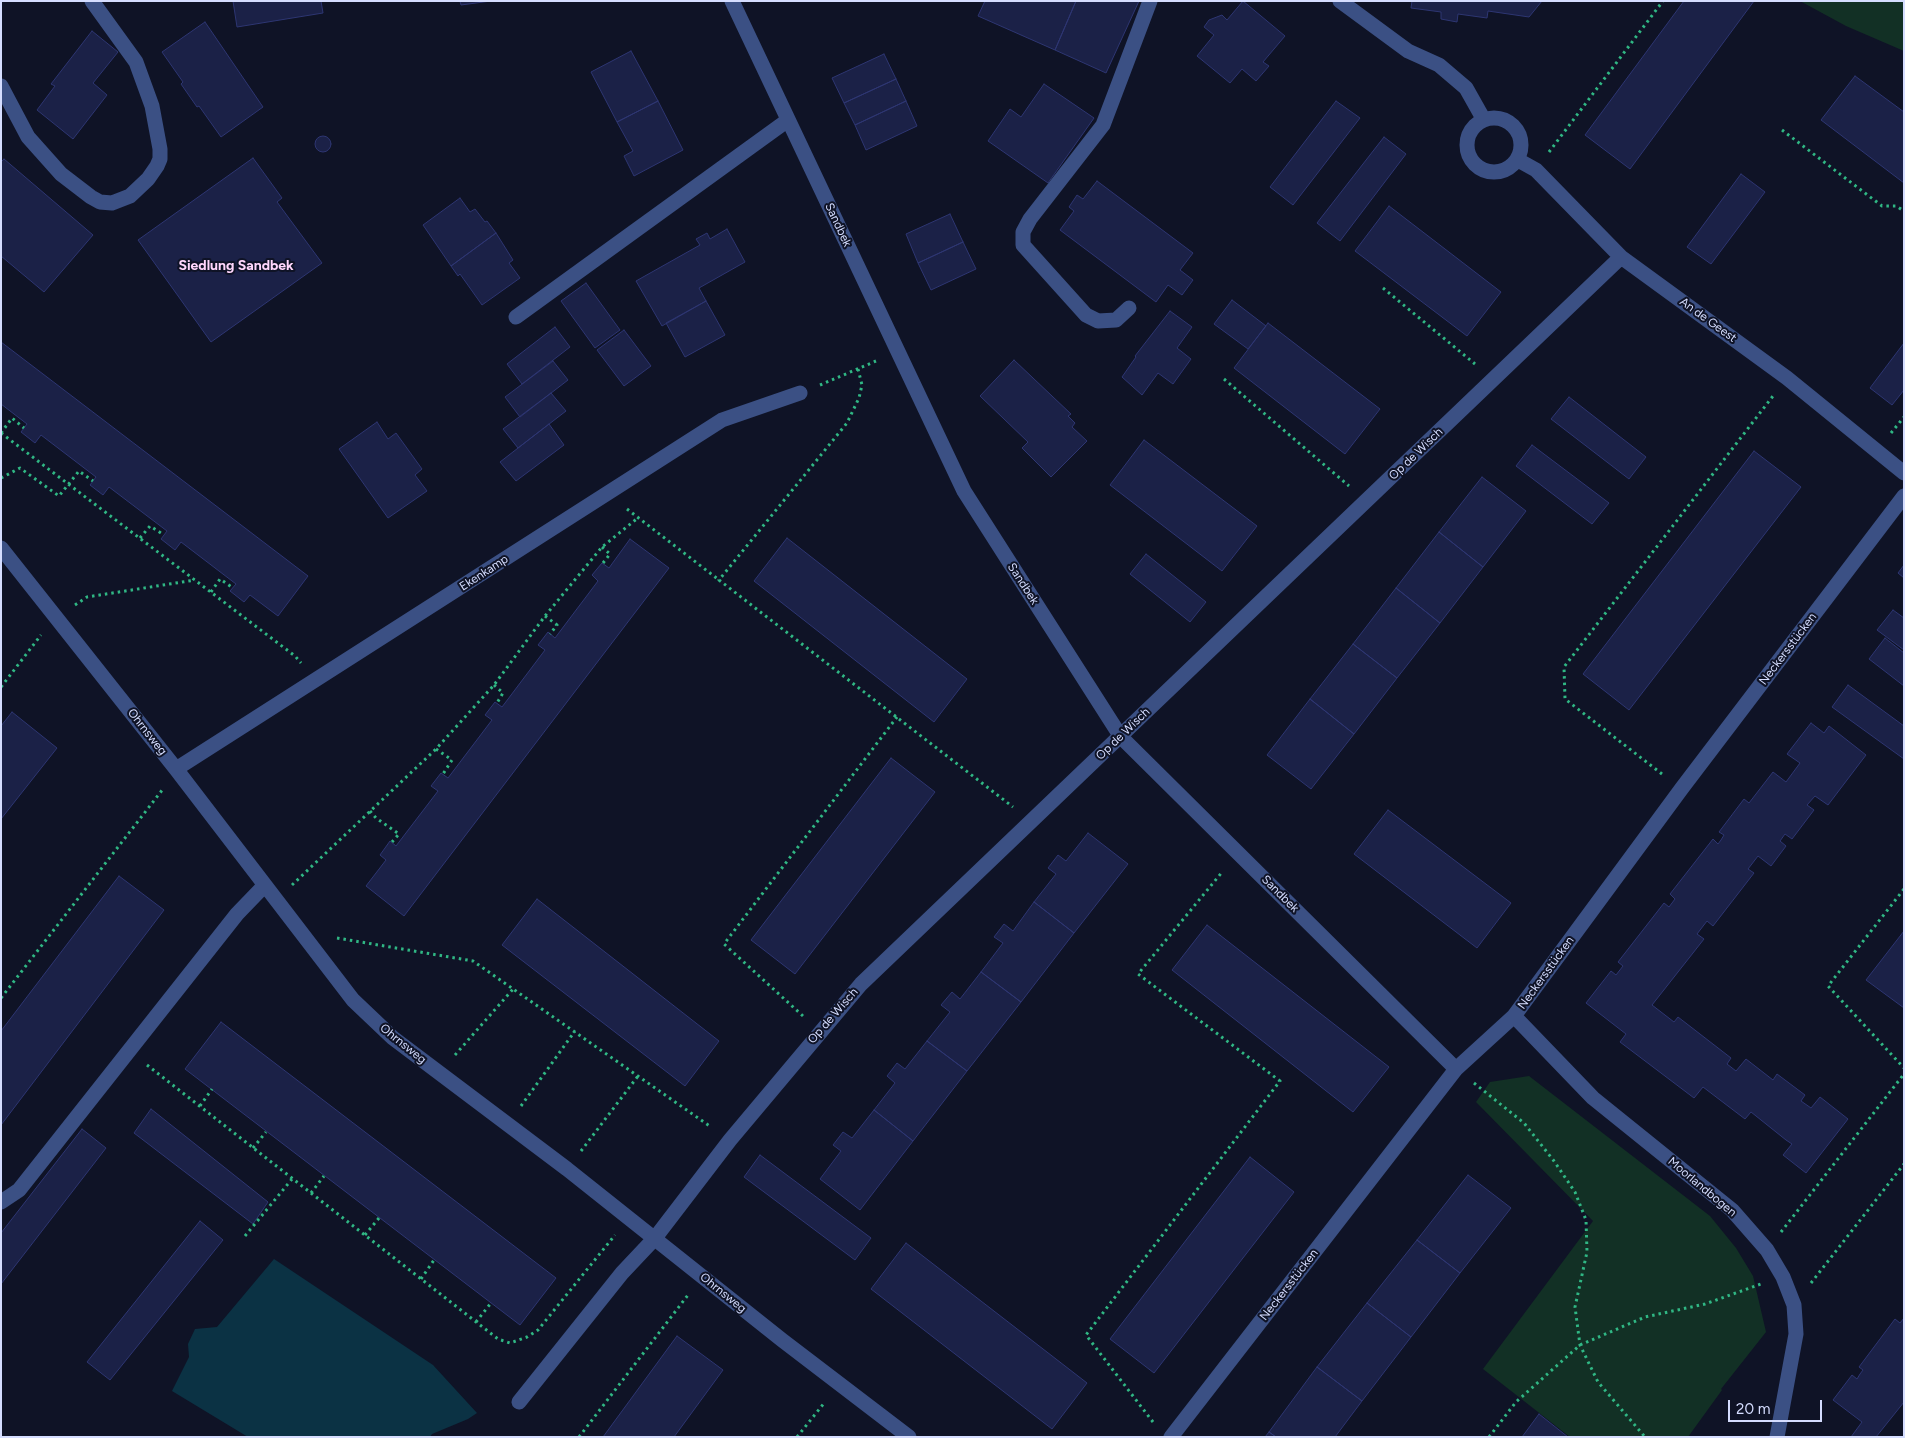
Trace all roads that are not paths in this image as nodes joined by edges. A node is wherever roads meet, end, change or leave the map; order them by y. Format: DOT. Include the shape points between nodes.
graph roads {
  1 [pos="92,1"];
  2 [pos="732,1"];
  3 [pos="1150,1"];
  4 [pos="1340,1"];
  5 [pos="1,86"];
  6 [pos="788,120"];
  7 [pos="1484,120"];
  8 [pos="1518,160"];
  9 [pos="1621,257"];
  10 [pos="1129,308"];
  11 [pos="516,317"];
  12 [pos="800,393"];
  13 [pos="1904,473"];
  14 [pos="1904,496"];
  15 [pos="1,548"];
  16 [pos="1121,737"];
  17 [pos="176,769"];
  18 [pos="264,886"];
  19 [pos="1514,1016"];
  20 [pos="1456,1069"];
  21 [pos="1,1202"];
  22 [pos="655,1238"];
  23 [pos="519,1402"];
  24 [pos="1165,1433"];
  25 [pos="909,1437"];
  26 [pos="1777,1437"];
  1 -- 5 [label="street" via="136,62 152,106 160,159 148,179 130,196 112,203 100,202 61,174 19,121"];
  2 -- 6 [label="street, Sandbek"];
  3 -- 10 [label="street" via="1103,125 1030,219 1023,245 1086,315 1098,321 1116,320"];
  4 -- 7 [label="street" via="1408,51 1439,65 1466,88"];
  6 -- 11 [label="street"];
  6 -- 16 [label="street, Sandbek" via="964,491"];
  7 -- 8 [label="street" via="1503,119 1514,125 1522,148"];
  7 -- 8 [label="street" via="1471,130 1467,142 1468,154 1475,165 1485,171 1498,172"];
  8 -- 9 [label="street, An de Geest" via="1536,170"];
  9 -- 13 [label="street, An de Geest" via="1787,378"];
  9 -- 16 [label="street, Op de Wisch"];
  12 -- 17 [label="street, Ekenkamp" via="722,420"];
  14 -- 19 [label="street, Neckersstücken"];
  15 -- 17 [label="street, Ohrnsweg"];
  16 -- 20 [label="street, Sandbek"];
  16 -- 22 [label="street, Op de Wisch" via="861,984 730,1140"];
  17 -- 18 [label="street, Ohrnsweg"];
  18 -- 21 [label="street" via="237,914 19,1190"];
  18 -- 22 [label="street, Ohrnsweg" via="353,1000 393,1038"];
  19 -- 20 [label="street, Neckersstücken"];
  19 -- 26 [label="street, Moorlandbogen" via="1593,1098 1732,1210 1767,1250 1794,1305 1796,1334"];
  20 -- 24 [label="street, Neckersstücken"];
  22 -- 23 [label="street, Op de Wisch" via="622,1273"];
  22 -- 25 [label="street, Ohrnsweg"];
}
